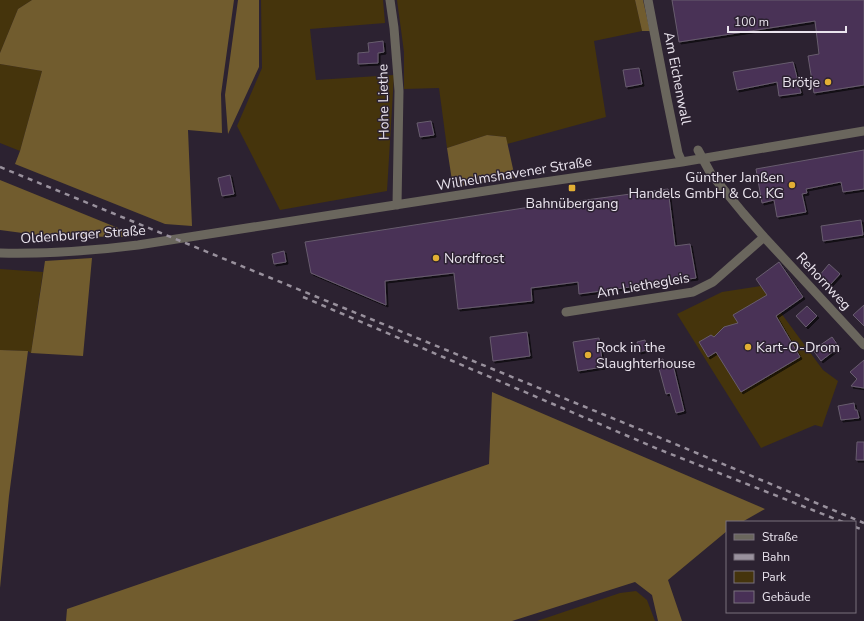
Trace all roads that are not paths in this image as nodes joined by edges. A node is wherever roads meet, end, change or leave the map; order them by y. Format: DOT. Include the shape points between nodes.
graph roads {
  1 [pos="390,0"];
  2 [pos="648,0"];
  3 [pos="864,131"];
  4 [pos="700,154"];
  5 [pos="682,162"];
  6 [pos="397,205"];
  7 [pos="764,237"];
  8 [pos="169,240"];
  9 [pos="0,253"];
  10 [pos="566,312"];
  11 [pos="864,345"];
  1 -- 6 [label="street, Hohe Liethe" via="399,91"];
  2 -- 5 [label="street, Am Eichenwall" via="678,153"];
  3 -- 4 [label="street, Wilhelmshavener Straße"];
  4 -- 5 [label="street, Wilhelmshavener Straße"];
  4 -- 7 [label="street" via="711,174"];
  5 -- 6 [label="street, Wilhelmshavener Straße"];
  6 -- 8 [label="street, Wilhelmshavener Straße"];
  7 -- 10 [label="street, Am Liethegleis" via="713,282 694,292"];
  7 -- 11 [label="street, Rehornweg"];
  8 -- 9 [label="street, Oldenburger Straße" via="76,252"];
}
